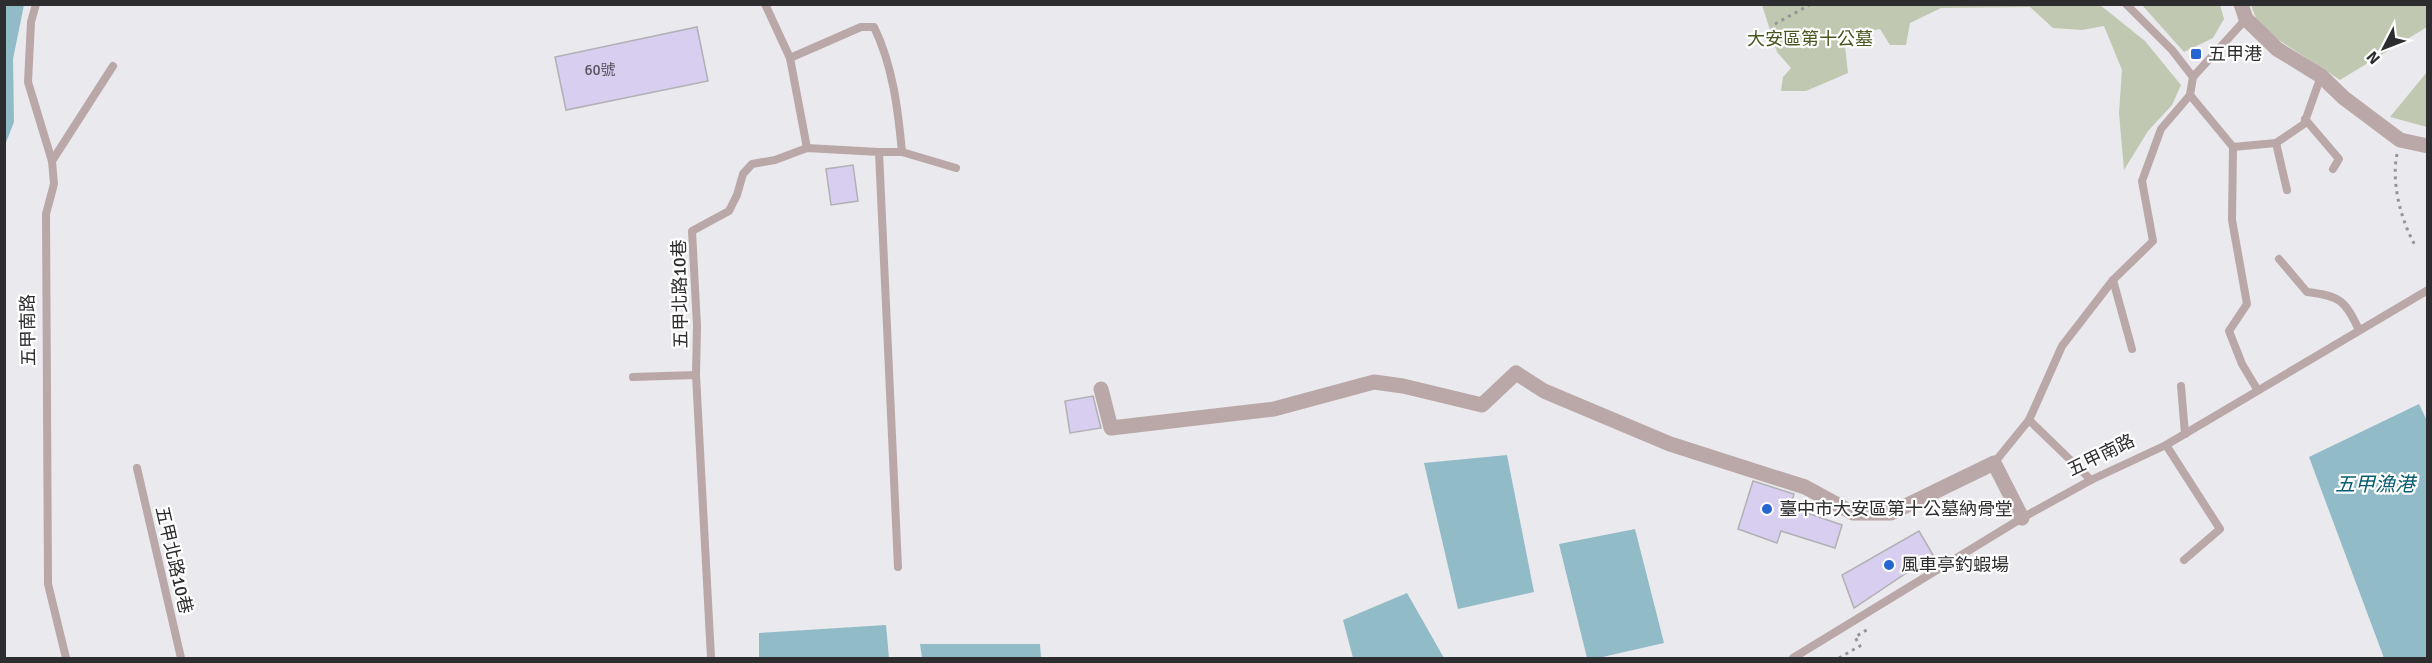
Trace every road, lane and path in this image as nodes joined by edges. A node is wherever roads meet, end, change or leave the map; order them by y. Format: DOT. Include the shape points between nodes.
graph roads {
  1 [pos="36,4"];
  2 [pos="765,4"];
  3 [pos="1811,4"];
  4 [pos="2127,4"];
  5 [pos="2243,12"];
  6 [pos="1775,24"];
  7 [pos="790,58"];
  8 [pos="113,66"];
  9 [pos="2193,76"];
  10 [pos="2321,76"];
  11 [pos="2190,95"];
  12 [pos="2305,119"];
  13 [pos="2400,140"];
  14 [pos="2276,143"];
  15 [pos="2427,146"];
  16 [pos="2233,147"];
  17 [pos="807,148"];
  18 [pos="879,152"];
  19 [pos="902,152"];
  20 [pos="52,161"];
  21 [pos="956,168"];
  22 [pos="2333,170"];
  23 [pos="2287,190"];
  24 [pos="2416,247"];
  25 [pos="2279,259"];
  26 [pos="2113,280"];
  27 [pos="2427,290"];
  28 [pos="2359,330"];
  29 [pos="2132,349"];
  30 [pos="696,375"];
  31 [pos="633,377"];
  32 [pos="2181,386"];
  33 [pos="1101,389"];
  34 [pos="2257,389"];
  35 [pos="2029,420"];
  36 [pos="2185,434"];
  37 [pos="2166,445"];
  38 [pos="1994,463"];
  39 [pos="137,468"];
  40 [pos="2091,480"];
  41 [pos="2022,518"];
  42 [pos="2184,560"];
  43 [pos="898,567"];
  44 [pos="1878,622"];
  45 [pos="66,658"];
  46 [pos="181,658"];
  47 [pos="711,658"];
  48 [pos="1793,658"];
  49 [pos="1839,658"];
  1 -- 20 [label="lane, 五甲南路" via="31,22 28,82"];
  2 -- 7 [label="lane"];
  3 -- 6 [label="path"];
  4 -- 9 [label="lane"];
  5 -- 9 [label="lane"];
  5 -- 10 [label="street" via="2277,49"];
  7 -- 17 [label="lane"];
  7 -- 19 [label="lane" via="861,27 874,27 898,110"];
  8 -- 20 [label="lane"];
  9 -- 11 [label="lane"];
  10 -- 12 [label="lane"];
  10 -- 13 [label="street"];
  11 -- 16 [label="lane"];
  11 -- 26 [label="lane" via="2161,129 2142,181 2153,241"];
  12 -- 14 [label="lane" via="2304,124"];
  12 -- 22 [label="lane" via="2339,159"];
  13 -- 15 [label="street"];
  13 -- 24 [label="path" via="2394,169 2406,229"];
  14 -- 16 [label="lane"];
  14 -- 23 [label="lane"];
  16 -- 34 [label="lane" via="2232,220 2247,304 2229,331"];
  17 -- 18 [label="lane"];
  17 -- 30 [label="lane, 五甲北路10巷" via="752,164 743,174 729,211 692,231"];
  18 -- 19 [label="lane"];
  18 -- 43 [label="lane"];
  19 -- 21 [label="lane"];
  20 -- 45 [label="lane, 五甲南路" via="54,183 46,214 48,584"];
  25 -- 28 [label="lane" via="2307,292 2333,295 2348,306"];
  26 -- 29 [label="lane"];
  26 -- 35 [label="lane" via="2061,346"];
  27 -- 28 [label="lane, 五甲南路"];
  28 -- 34 [label="lane, 五甲南路"];
  30 -- 31 [label="lane"];
  30 -- 47 [label="lane, 五甲北路10巷"];
  32 -- 36 [label="lane"];
  33 -- 38 [label="street" via="1112,428 1274,409 1374,382 1482,405 1516,373 1544,391 1670,444 1805,488 1853,513 1891,513"];
  34 -- 36 [label="lane, 五甲南路"];
  35 -- 38 [label="lane"];
  35 -- 40 [label="lane"];
  36 -- 37 [label="lane, 五甲南路"];
  37 -- 40 [label="lane, 五甲南路"];
  37 -- 42 [label="lane" via="2220,529"];
  38 -- 41 [label="street"];
  39 -- 46 [label="lane, 五甲北路10巷"];
  40 -- 41 [label="lane, 五甲南路"];
  41 -- 48 [label="lane, 五甲南路"];
  44 -- 49 [label="path" via="1855,637 1860,646"];
}
